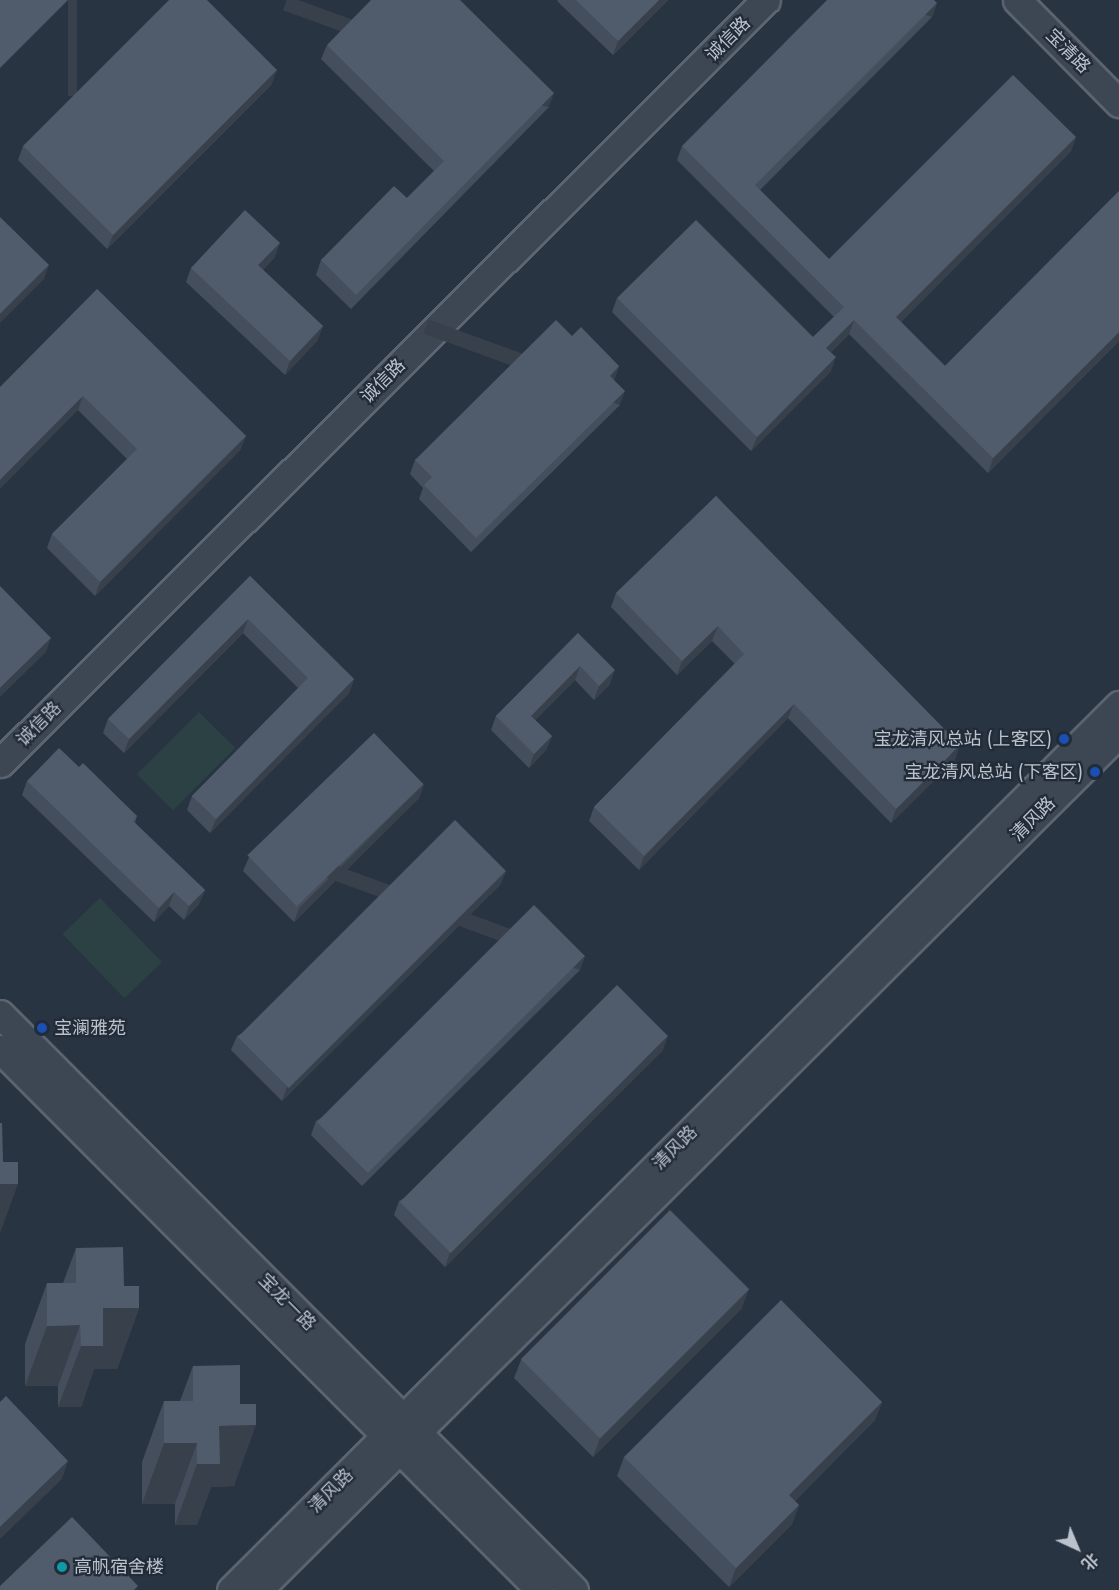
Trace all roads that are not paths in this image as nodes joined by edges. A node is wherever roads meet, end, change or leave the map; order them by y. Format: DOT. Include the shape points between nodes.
graph roads {
  1 [pos="766,0"];
  2 [pos="1017,0"];
  3 [pos="1119,103"];
  4 [pos="1119,705"];
  5 [pos="1119,733"];
  6 [pos="0,763"];
  7 [pos="0,1014"];
  8 [pos="0,1049"];
  9 [pos="401,1434"];
  10 [pos="231,1590"];
  11 [pos="258,1590"];
  12 [pos="540,1590"];
  13 [pos="574,1590"];
  1 -- 6 [label="street, 诚信路"];
  2 -- 3 [label="street, 宝清路"];
  4 -- 9 [label="street, 清风路"];
  5 -- 9 [label="street, 清风路"];
  7 -- 9 [label="street, 宝龙一路"];
  8 -- 9 [label="street, 宝龙一路"];
  9 -- 10 [label="street, 清风路"];
  9 -- 11 [label="street, 清风路"];
  9 -- 12 [label="street, 宝龙一路"];
  9 -- 13 [label="street, 宝龙一路"];
}
